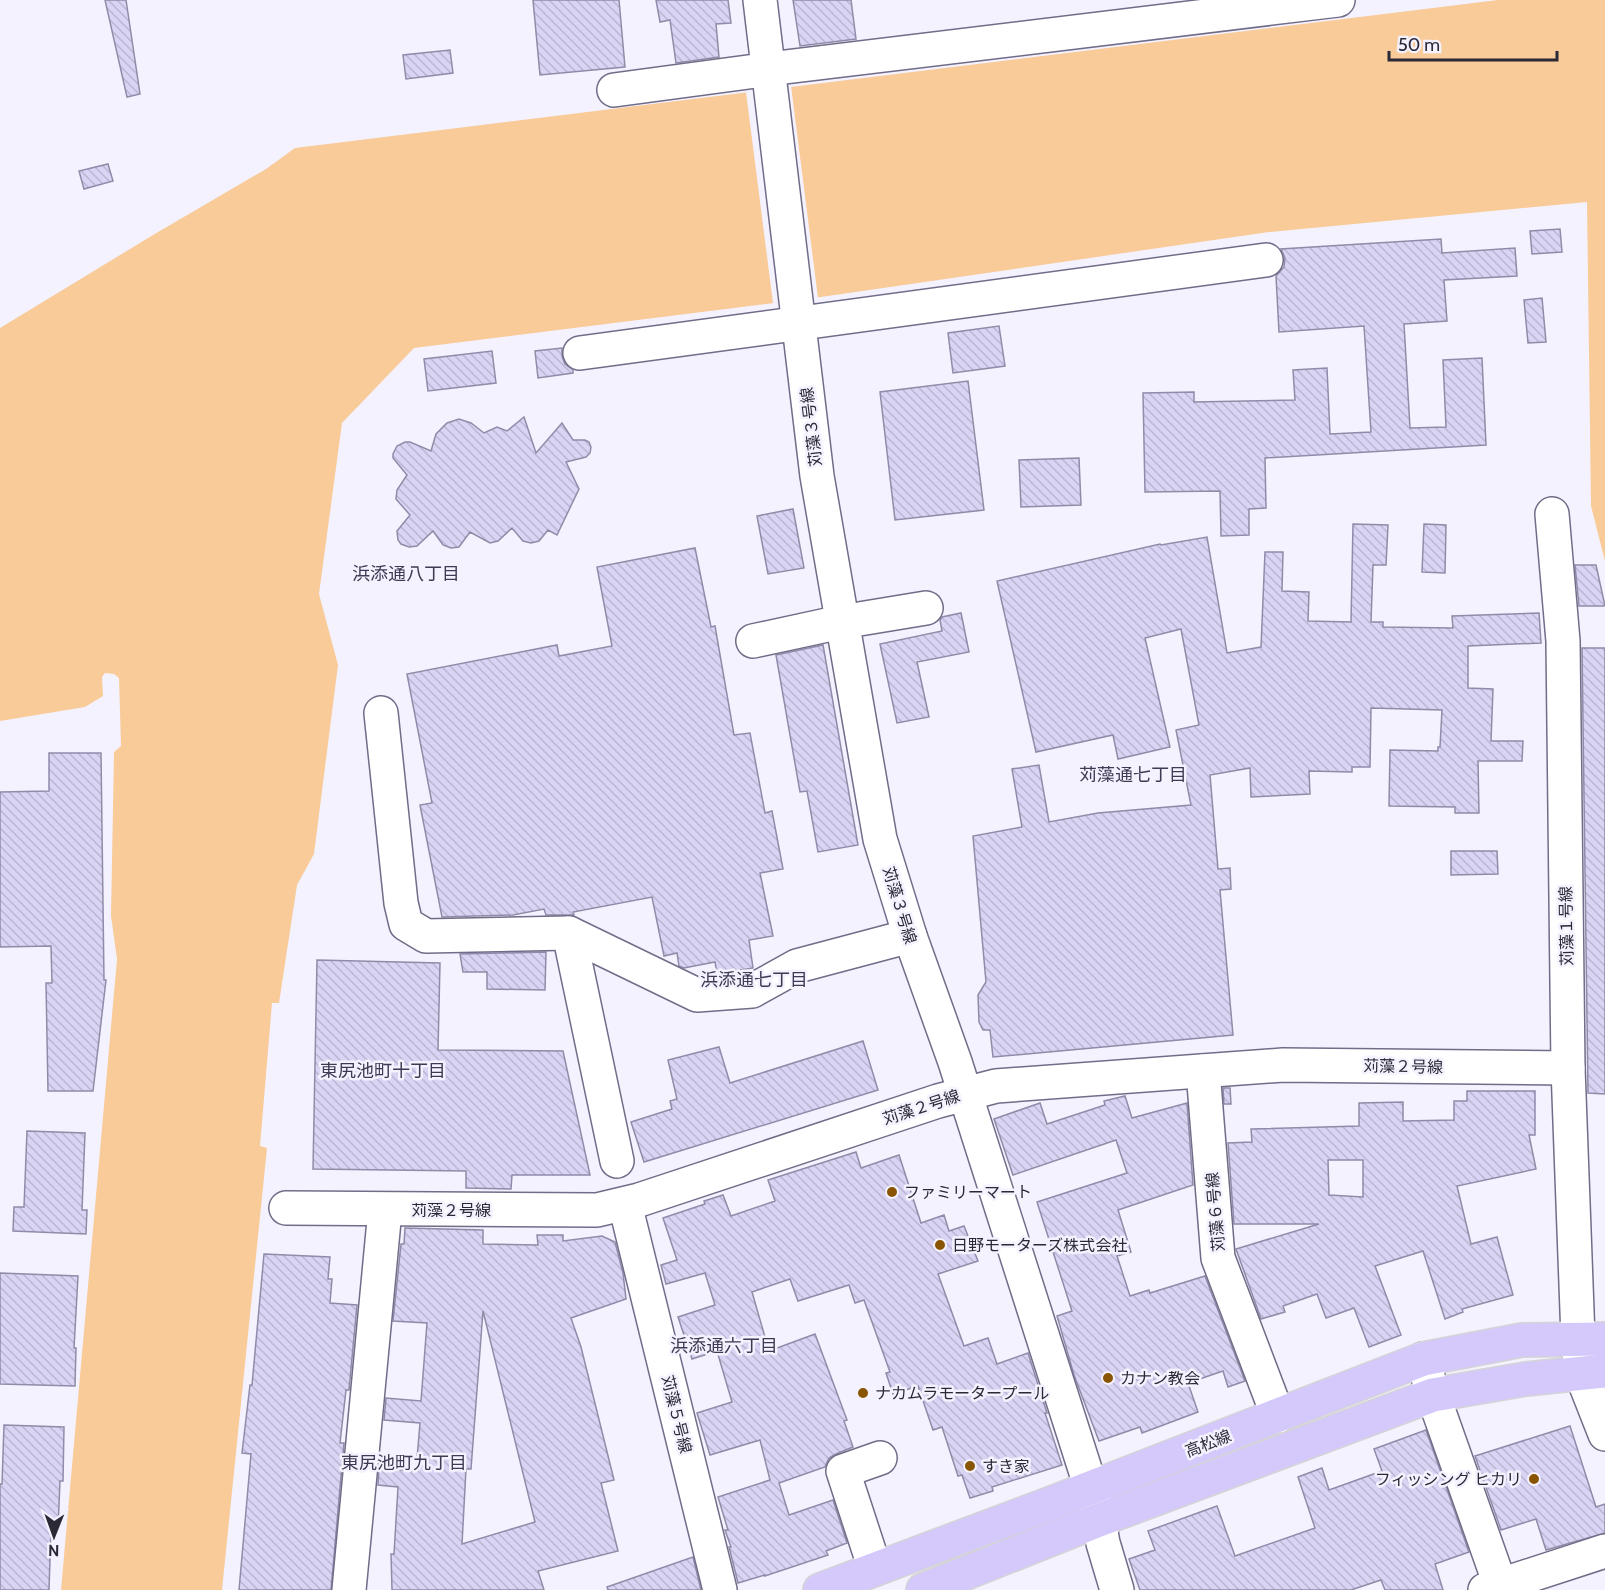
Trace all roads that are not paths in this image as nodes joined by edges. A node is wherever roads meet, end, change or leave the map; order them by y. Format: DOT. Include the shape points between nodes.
graph roads {
  1 [pos="760,0"];
  2 [pos="1338,0"];
  3 [pos="770,79"];
  4 [pos="614,90"];
  5 [pos="1266,260"];
  6 [pos="797,312"];
  7 [pos="580,353"];
  8 [pos="1552,514"];
  9 [pos="926,608"];
  10 [pos="841,622"];
  11 [pos="753,641"];
  12 [pos="381,713"];
  13 [pos="569,933"];
  14 [pos="910,936"];
  15 [pos="1568,1068"];
  16 [pos="1203,1071"];
  17 [pos="965,1093"];
  18 [pos="616,1161"];
  19 [pos="625,1204"];
  20 [pos="286,1208"];
  21 [pos="385,1210"];
  22 [pos="1591,1338"];
  23 [pos="1423,1359"];
  24 [pos="1593,1372"];
  25 [pos="1433,1395"];
  26 [pos="1278,1416"];
  27 [pos="1605,1434"];
  28 [pos="880,1458"];
  29 [pos="1091,1488"];
  30 [pos="1099,1520"];
  31 [pos="1605,1551"];
  32 [pos="875,1569"];
  33 [pos="1496,1588"];
  34 [pos="349,1590"];
  35 [pos="720,1590"];
  36 [pos="820,1590"];
  37 [pos="922,1590"];
  38 [pos="1117,1590"];
  1 -- 3 [label="street, 苅藻３号線"];
  2 -- 3 [label="street"];
  3 -- 4 [label="street"];
  3 -- 6 [label="street, 苅藻３号線"];
  5 -- 6 [label="street"];
  6 -- 7 [label="street"];
  6 -- 10 [label="street, 苅藻３号線" via="817,476"];
  8 -- 15 [label="street, 苅藻１号線" via="1563,641"];
  9 -- 10 [label="street"];
  10 -- 11 [label="street"];
  10 -- 14 [label="street, 苅藻３号線" via="880,838"];
  12 -- 13 [label="street" via="406,924 426,936"];
  13 -- 14 [label="street" via="697,995 752,991 797,966"];
  13 -- 18 [label="street"];
  14 -- 17 [label="street, 苅藻３号線"];
  15 -- 16 [label="street, 苅藻２号線" via="1283,1065"];
  15 -- 22 [label="street, 苅藻１号線"];
  16 -- 17 [label="street, 苅藻２号線" via="996,1086"];
  16 -- 26 [label="street, 苅藻６号線" via="1218,1258"];
  17 -- 19 [label="street, 苅藻２号線"];
  17 -- 29 [label="street, 苅藻３号線"];
  19 -- 21 [label="street, 苅藻２号線" via="597,1210"];
  19 -- 35 [label="street, 苅藻５号線"];
  20 -- 21 [label="street, 苅藻２号線"];
  21 -- 34 [label="street"];
  22 -- 23 [label="main road, 高松線" via="1522,1340"];
  22 -- 24 [label="street, 苅藻１号線"];
  23 -- 25 [label="street"];
  23 -- 26 [label="main road, 高松線"];
  24 -- 25 [label="main road, 高松線"];
  24 -- 27 [label="street, 苅藻１号線"];
  25 -- 30 [label="main road, 高松線"];
  25 -- 33 [label="street"];
  26 -- 29 [label="main road, 高松線"];
  28 -- 32 [label="street" via="843,1471"];
  29 -- 30 [label="street, 苅藻３号線"];
  29 -- 32 [label="main road, 高松線"];
  30 -- 37 [label="main road, 高松線"];
  30 -- 38 [label="street, 苅藻３号線"];
  31 -- 33 [label="street"];
  32 -- 36 [label="main road, 高松線"];
}
